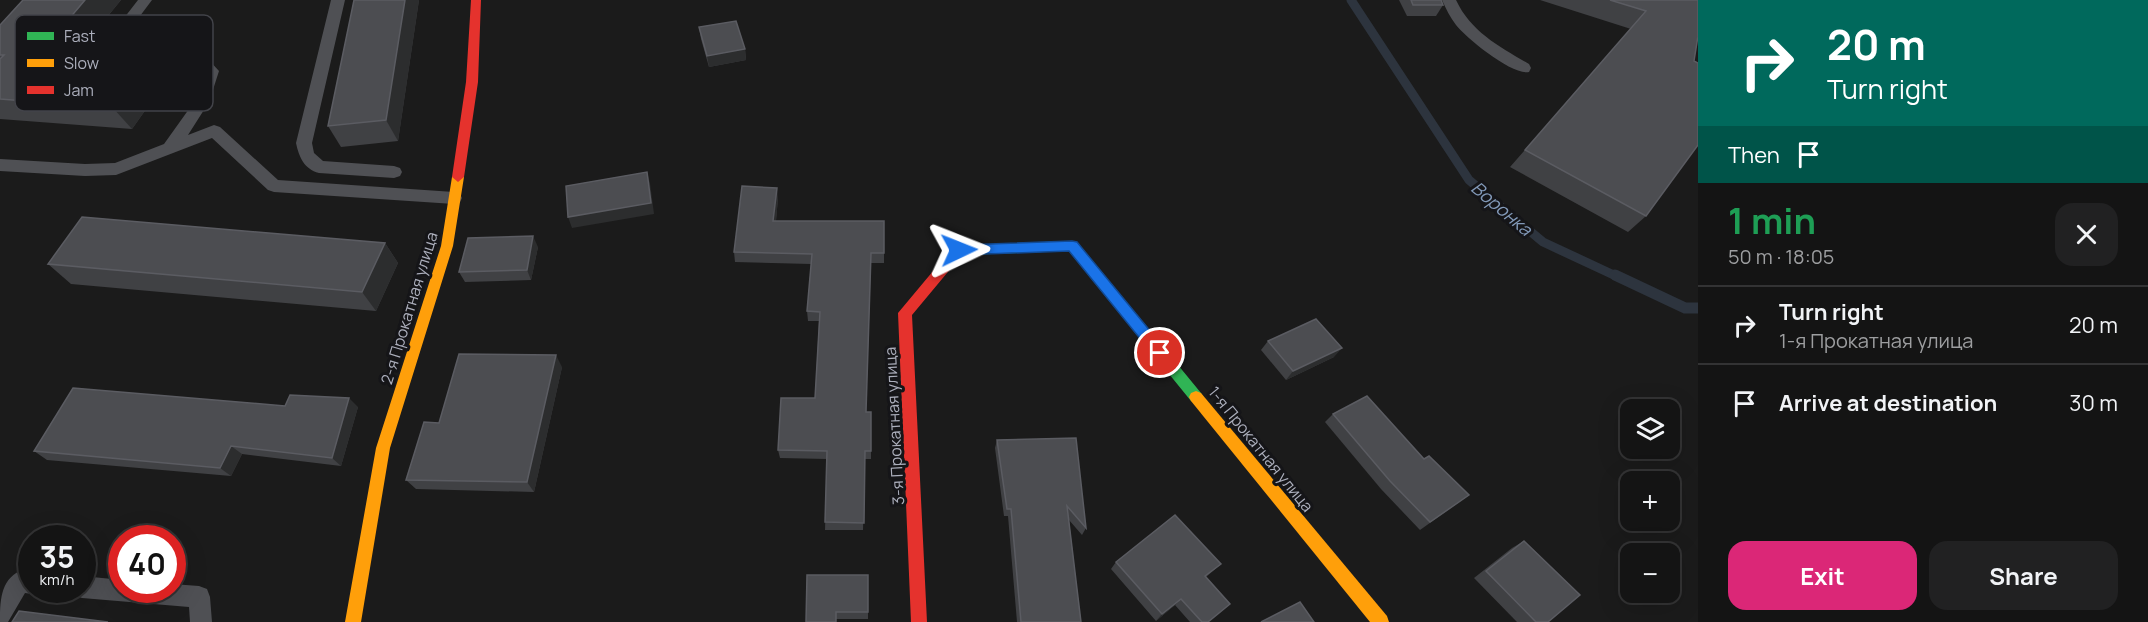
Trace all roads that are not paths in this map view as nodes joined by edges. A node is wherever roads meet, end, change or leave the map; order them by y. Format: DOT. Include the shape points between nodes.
graph roads {
  1 [pos="145,0"];
  2 [pos="338,0"];
  3 [pos="476,0"];
  4 [pos="1449,0"];
  5 [pos="133,15"];
  6 [pos="1524,68"];
  7 [pos="197,111"];
  8 [pos="170,148"];
  9 [pos="0,165"];
  10 [pos="394,172"];
  11 [pos="454,198"];
  12 [pos="959,250"];
  13 [pos="18,585"];
  14 [pos="96,588"];
  15 [pos="0,614"];
  16 [pos="201,622"];
  17 [pos="353,622"];
  18 [pos="919,622"];
  19 [pos="1381,622"];
  1 -- 5 [label="lane"];
  2 -- 10 [label="lane" via="304,142 307,156 319,167"];
  3 -- 11 [label="street, 2-я Прокатная улица" via="472,82"];
  4 -- 6 [label="lane" via="1476,39"];
  7 -- 8 [label="lane"];
  8 -- 9 [label="lane" via="116,169"];
  8 -- 11 [label="lane" via="214,131 274,186"];
  11 -- 17 [label="street, 2-я Прокатная улица" via="447,246 383,448"];
  12 -- 18 [label="street, 3-я Прокатная улица" via="905,313"];
  12 -- 19 [label="street, 1-я Прокатная улица" via="1072,246"];
  13 -- 15 [label="lane"];
  14 -- 16 [label="lane" via="199,597"];
}
